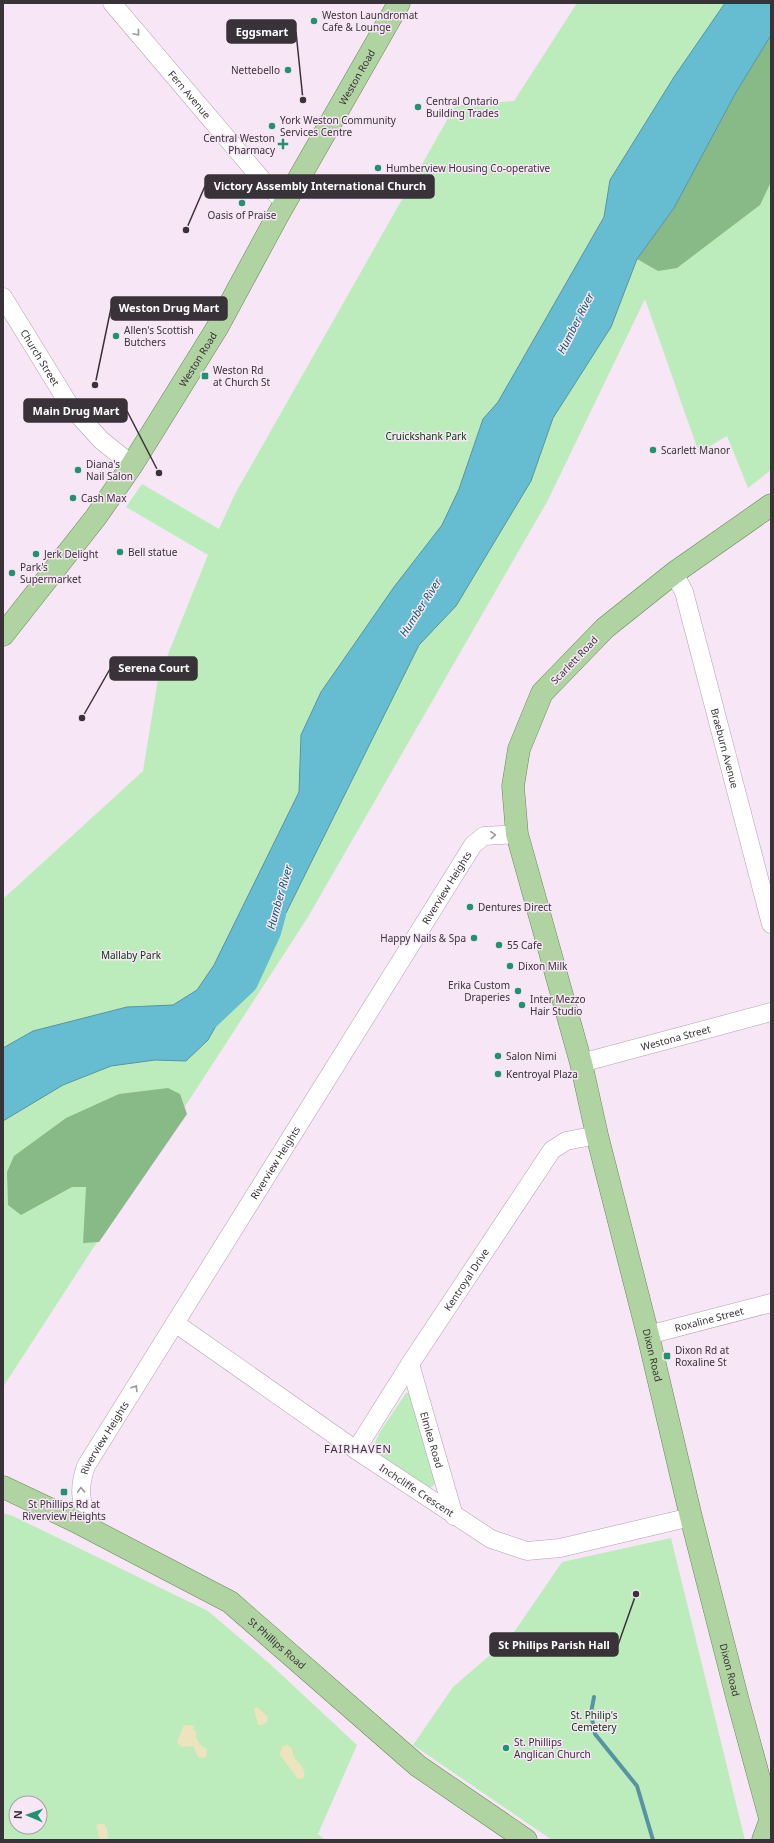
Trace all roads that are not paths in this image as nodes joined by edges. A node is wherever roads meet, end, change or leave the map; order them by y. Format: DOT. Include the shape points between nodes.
graph roads {
  1 [pos="112,3"];
  2 [pos="399,3"];
  3 [pos="286,202"];
  4 [pos="3,297"];
  5 [pos="132,465"];
  6 [pos="771,505"];
  7 [pos="674,573"];
  8 [pos="3,635"];
  9 [pos="517,834"];
  10 [pos="532,891"];
  11 [pos="771,924"];
  12 [pos="771,1012"];
  13 [pos="581,1063"];
  14 [pos="597,1135"];
  15 [pos="771,1303"];
  16 [pos="175,1323"];
  17 [pos="648,1335"];
  18 [pos="410,1364"];
  19 [pos="356,1450"];
  20 [pos="3,1487"];
  21 [pos="454,1516"];
  22 [pos="691,1517"];
  23 [pos="89,1528"];
  24 [pos="768,1828"];
  25 [pos="526,1840"];
  1 -- 3 [label="street, Fern Avenue, one-way" via="270,189"];
  2 -- 3 [label="main road, Weston Road"];
  3 -- 5 [label="main road, Weston Road" via="217,328"];
  4 -- 5 [label="street, Church Street" via="70,406 101,440"];
  5 -- 8 [label="main road, Weston Road" via="96,517"];
  6 -- 7 [label="main road, Scarlett Road"];
  7 -- 9 [label="main road, Scarlett Road" via="605,628 542,693 519,749 513,786"];
  7 -- 11 [label="street, Braeburn Avenue" via="684,592"];
  9 -- 10 [label="main road, Scarlett Road"];
  16 -- 9 [label="street, Riverview Heights, one-way" via="473,844 484,836"];
  10 -- 13 [label="main road, Dixon Road"];
  12 -- 13 [label="street, Westona Street"];
  13 -- 14 [label="main road, Dixon Road"];
  14 -- 17 [label="main road, Dixon Road"];
  14 -- 18 [label="street, Kentroyal Drive" via="566,1141 552,1150"];
  15 -- 17 [label="street, Roxaline Street"];
  16 -- 19 [label="street, Inchcliffe Crescent"];
  23 -- 16 [label="street, Riverview Heights, one-way" via="80,1493 86,1466"];
  17 -- 22 [label="main road, Dixon Road"];
  18 -- 19 [label="street, Kentroyal Drive"];
  18 -- 21 [label="street, Elmlea Road"];
  19 -- 21 [label="street, Inchcliffe Crescent"];
  20 -- 23 [label="main road, St Phillips Road"];
  21 -- 22 [label="street, Inchcliffe Crescent" via="491,1539 527,1551 560,1548"];
  22 -- 24 [label="main road, Dixon Road"];
  23 -- 25 [label="main road, St Phillips Road" via="230,1602 418,1766"];
}
